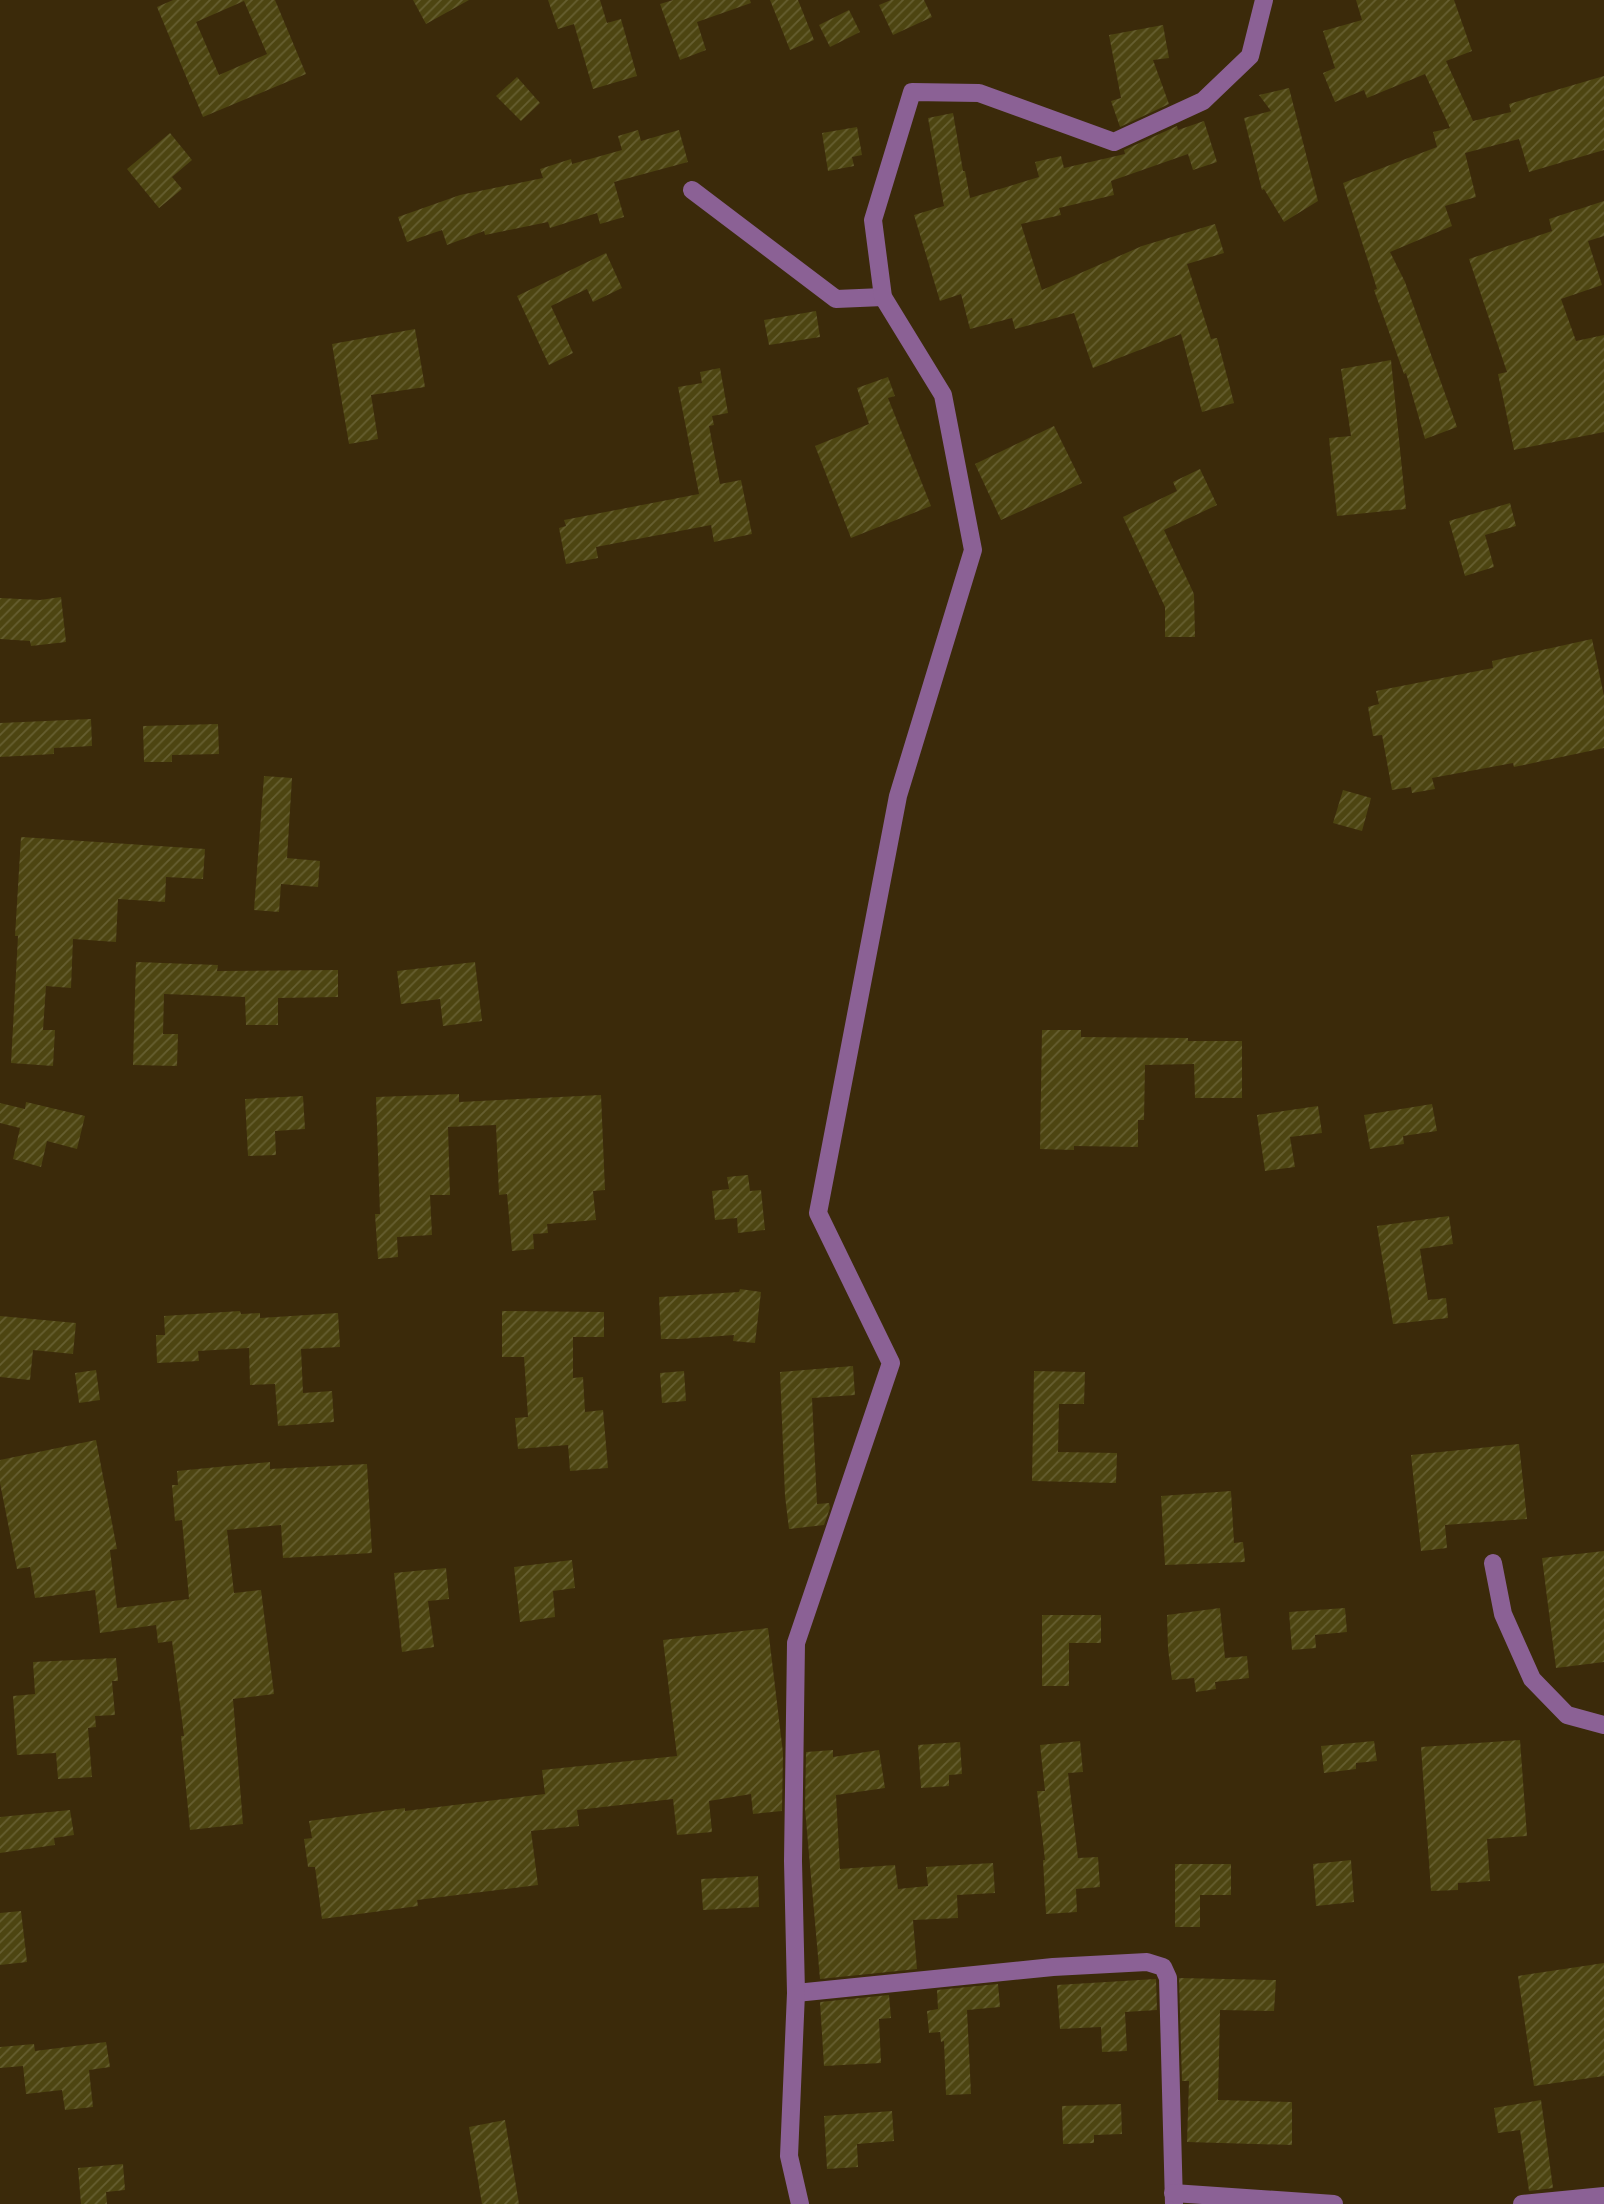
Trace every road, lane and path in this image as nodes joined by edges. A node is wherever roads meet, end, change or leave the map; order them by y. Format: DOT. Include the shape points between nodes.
graph roads {
  1 [pos="1264,0"];
  2 [pos="692,190"];
  3 [pos="883,297"];
  4 [pos="1493,1563"];
  5 [pos="1604,1725"];
  6 [pos="796,1993"];
  7 [pos="1604,2196"];
  8 [pos="1173,2199"];
  9 [pos="800,2204"];
  10 [pos="1334,2204"];
  11 [pos="1522,2204"];
  1 -- 3 [label="street" via="1250,56 1203,101 1114,142 979,93 912,92 873,220"];
  2 -- 3 [label="street" via="836,299"];
  3 -- 6 [label="street" via="943,395 973,550 898,796 818,1213 891,1363 796,1643"];
  4 -- 5 [label="street" via="1503,1614 1532,1679 1567,1714"];
  6 -- 8 [label="street" via="1053,1966 1147,1962 1163,1966 1168,1978"];
  6 -- 9 [label="street" via="789,2156"];
  7 -- 11 [label="street"];
  8 -- 10 [label="street"];
}
